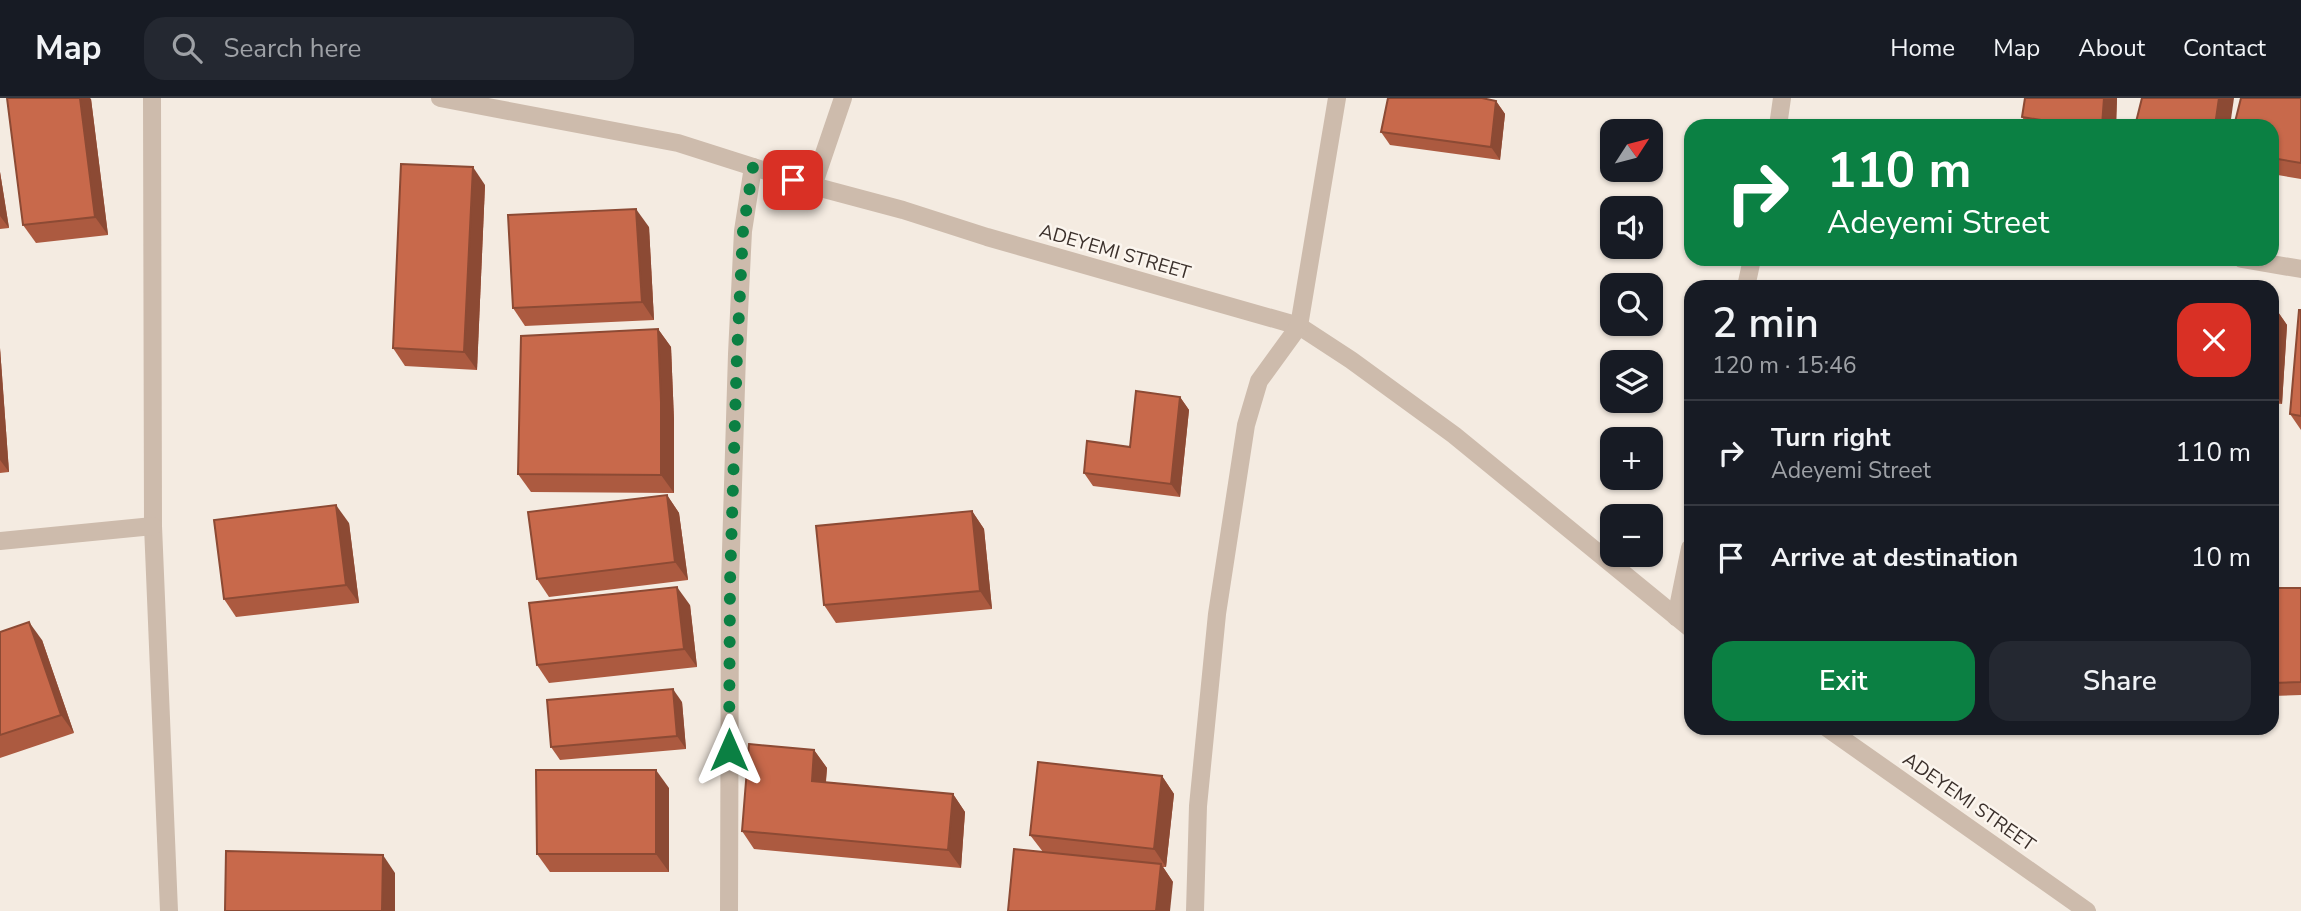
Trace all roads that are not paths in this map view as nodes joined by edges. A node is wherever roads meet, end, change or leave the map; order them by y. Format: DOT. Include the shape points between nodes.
graph roads {
  1 [pos="152,98"];
  2 [pos="440,98"];
  3 [pos="843,98"];
  4 [pos="1337,98"];
  5 [pos="1782,98"];
  6 [pos="1779,119"];
  7 [pos="753,167"];
  8 [pos="813,186"];
  9 [pos="2279,265"];
  10 [pos="2301,268"];
  11 [pos="1299,326"];
  12 [pos="153,526"];
  13 [pos="0,541"];
  14 [pos="1684,578"];
  15 [pos="1676,617"];
  16 [pos="1684,623"];
  17 [pos="1837,735"];
  18 [pos="169,911"];
  19 [pos="729,911"];
  20 [pos="1195,911"];
  21 [pos="2087,911"];
  1 -- 12 [label="street"];
  2 -- 7 [label="street, ADEYEMI STREET" via="678,143"];
  3 -- 8 [label="street"];
  4 -- 11 [label="street"];
  5 -- 6 [label="street"];
  7 -- 8 [label="street, ADEYEMI STREET"];
  7 -- 19 [label="street" via="743,231 730,583"];
  8 -- 11 [label="street, ADEYEMI STREET"];
  9 -- 10 [label="street"];
  11 -- 15 [label="street, ADEYEMI STREET" via="1454,435"];
  11 -- 20 [label="street" via="1259,381 1246,425 1217,614 1198,806"];
  12 -- 13 [label="street"];
  12 -- 18 [label="street"];
  14 -- 15 [label="street"];
  15 -- 16 [label="street, ADEYEMI STREET"];
  17 -- 21 [label="street, ADEYEMI STREET"];
}
